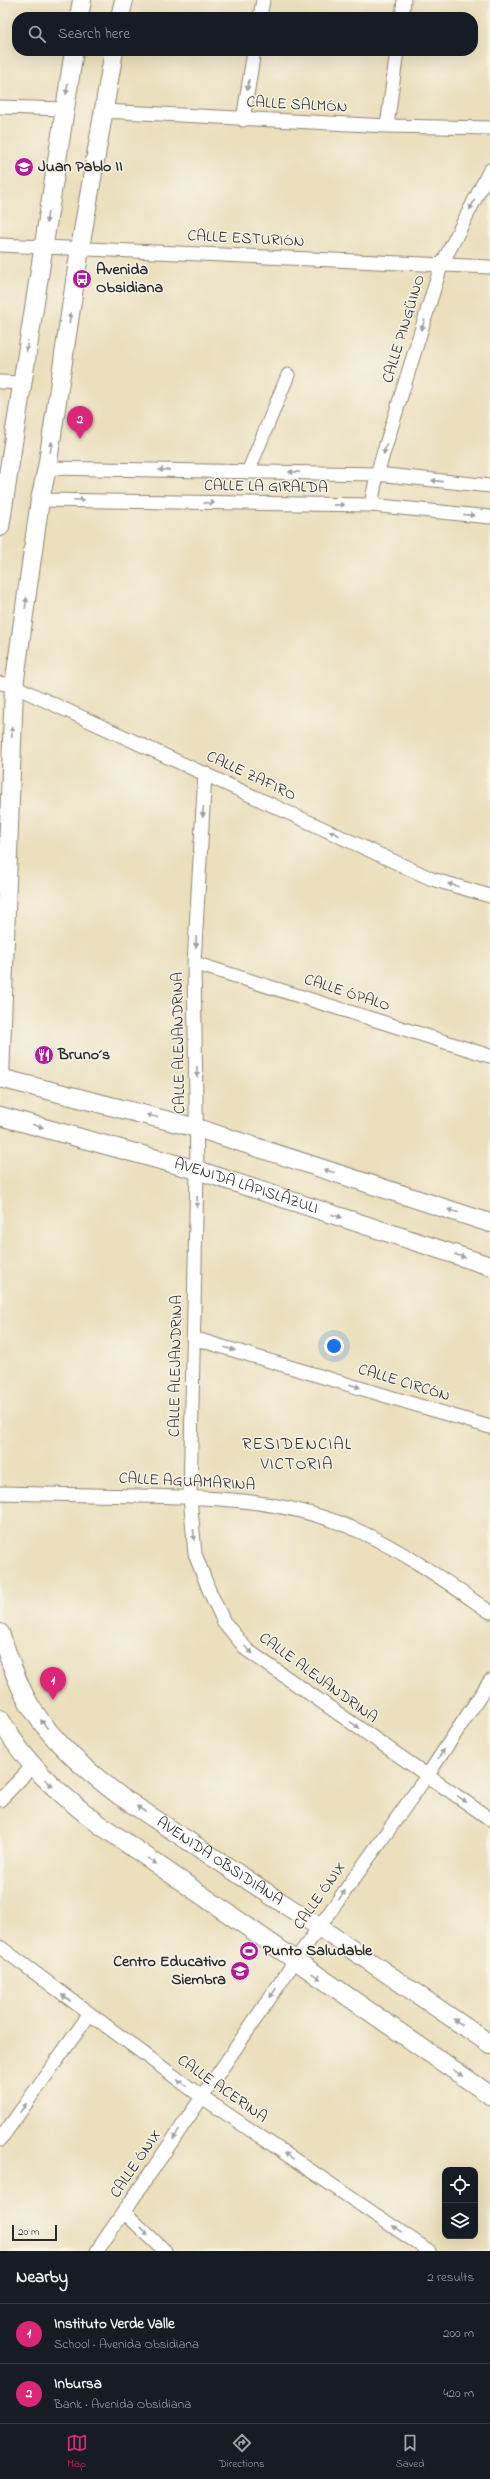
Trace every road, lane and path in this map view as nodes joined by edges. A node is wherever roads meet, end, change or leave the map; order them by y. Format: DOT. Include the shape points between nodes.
graph roads {
  1 [pos="82,0"];
  2 [pos="124,0"];
  3 [pos="263,0"];
  4 [pos="404,0"];
  5 [pos="80,12"];
  6 [pos="121,12"];
  7 [pos="261,12"];
  8 [pos="403,12"];
  9 [pos="73,56"];
  10 [pos="113,56"];
  11 [pos="253,56"];
  12 [pos="396,56"];
  13 [pos="0,107"];
  14 [pos="64,109"];
  15 [pos="103,111"];
  16 [pos="242,120"];
  17 [pos="387,126"];
  18 [pos="490,128"];
  19 [pos="490,170"];
  20 [pos="0,245"];
  21 [pos="42,247"];
  22 [pos="80,248"];
  23 [pos="441,266"];
  24 [pos="490,266"];
  25 [pos="288,375"];
  26 [pos="0,382"];
  27 [pos="22,383"];
  28 [pos="47,468"];
  29 [pos="248,472"];
  30 [pos="377,474"];
  31 [pos="490,486"];
  32 [pos="40,500"];
  33 [pos="371,505"];
  34 [pos="490,517"];
  35 [pos="0,527"];
  36 [pos="7,684"];
  37 [pos="205,773"];
  38 [pos="490,896"];
  39 [pos="194,963"];
  40 [pos="490,1056"];
  41 [pos="0,1078"];
  42 [pos="0,1116"];
  43 [pos="197,1128"];
  44 [pos="197,1170"];
  45 [pos="490,1223"];
  46 [pos="490,1266"];
  47 [pos="193,1338"];
  48 [pos="490,1427"];
  49 [pos="0,1493"];
  50 [pos="190,1497"];
  51 [pos="490,1612"];
  52 [pos="0,1633"];
  53 [pos="490,1681"];
  54 [pos="0,1719"];
  55 [pos="32,1767"];
  56 [pos="427,1776"];
  57 [pos="0,1800"];
  58 [pos="490,1819"];
  59 [pos="319,1927"];
  60 [pos="0,1947"];
  61 [pos="295,1961"];
  62 [pos="89,2015"];
  63 [pos="490,2044"];
  64 [pos="490,2094"];
  65 [pos="202,2097"];
  66 [pos="0,2140"];
  67 [pos="124,2212"];
  68 [pos="97,2251"];
  69 [pos="165,2251"];
  70 [pos="429,2251"];
  1 -- 5 [label="street"];
  2 -- 6 [label="street"];
  3 -- 7 [label="street"];
  4 -- 8 [label="street"];
  9 -- 14 [label="street, one-way"];
  10 -- 15 [label="street"];
  11 -- 16 [label="street, one-way"];
  12 -- 17 [label="street"];
  13 -- 14 [label="street"];
  14 -- 21 [label="street, one-way"];
  15 -- 16 [label="street, CALLE SALMÓN"];
  15 -- 22 [label="street"];
  16 -- 17 [label="street, CALLE SALMÓN"];
  17 -- 18 [label="street, CALLE SALMÓN"];
  19 -- 23 [label="street, CALLE PINGÜINO, one-way"];
  20 -- 21 [label="street, CALLE ESTURIÓN"];
  21 -- 22 [label="street, CALLE ESTURIÓN"];
  21 -- 27 [label="street, one-way"];
  22 -- 23 [label="street, CALLE ESTURIÓN"];
  28 -- 22 [label="street, one-way"];
  23 -- 24 [label="street, CALLE ESTURIÓN"];
  23 -- 30 [label="street, CALLE PINGÜINO, one-way"];
  25 -- 29 [label="street"];
  26 -- 27 [label="street"];
  27 -- 35 [label="street"];
  29 -- 28 [label="street, CALLE LA GIRALDA, one-way"];
  28 -- 32 [label="street"];
  30 -- 29 [label="street, CALLE LA GIRALDA, one-way"];
  31 -- 30 [label="street, CALLE LA GIRALDA, one-way"];
  30 -- 33 [label="street, CALLE PINGÜINO"];
  32 -- 33 [label="street, CALLE LA GIRALDA, one-way"];
  36 -- 32 [label="street, one-way"];
  33 -- 34 [label="street, CALLE LA GIRALDA, one-way"];
  36 -- 37 [label="street, CALLE ZAFIRO"];
  41 -- 36 [label="street, one-way"];
  38 -- 37 [label="street, CALLE ZAFIRO, one-way" via="432,879"];
  37 -- 39 [label="street, CALLE ALEJANDRINA, one-way"];
  39 -- 40 [label="street, CALLE ÓPALO"];
  39 -- 43 [label="street, CALLE ALEJANDRINA, one-way"];
  43 -- 41 [label="street, one-way"];
  42 -- 44 [label="street, AVENIDA LAPISLÁZULI, one-way"];
  43 -- 44 [label="street, CALLE ALEJANDRINA"];
  45 -- 43 [label="street, one-way"];
  44 -- 46 [label="street, AVENIDA LAPISLÁZULI, one-way"];
  44 -- 47 [label="street, CALLE ALEJANDRINA, one-way"];
  47 -- 48 [label="street, CALLE CIRCÓN, one-way"];
  47 -- 50 [label="street, CALLE ALEJANDRINA"];
  49 -- 50 [label="street, CALLE AGUAMARINA"];
  50 -- 51 [label="street, CALLE AGUAMARINA" via="244,1500 306,1512 360,1532 408,1556"];
  50 -- 56 [label="street, CALLE ALEJANDRINA, one-way" via="195,1554 224,1622 248,1650"];
  59 -- 52 [label="street, AVENIDA OBSIDIANA, one-way" via="120,1796 65,1750 32,1709 13,1670"];
  56 -- 53 [label="street, CALLE ÓNIX, one-way"];
  54 -- 55 [label="street"];
  55 -- 57 [label="street"];
  55 -- 61 [label="street, one-way" via="64,1797 99,1824"];
  56 -- 58 [label="street, CALLE ALEJANDRINA, one-way"];
  59 -- 56 [label="street, CALLE ÓNIX, one-way"];
  59 -- 61 [label="street, CALLE ÓNIX"];
  63 -- 59 [label="street, AVENIDA OBSIDIANA, one-way"];
  62 -- 60 [label="street, CALLE ACERINA, one-way"];
  61 -- 64 [label="street, one-way"];
  61 -- 65 [label="street, CALLE ÓNIX, one-way"];
  65 -- 62 [label="street, CALLE ACERINA, one-way"];
  66 -- 62 [label="street, one-way"];
  65 -- 67 [label="street, CALLE ÓNIX, one-way"];
  70 -- 65 [label="street, CALLE ACERINA, one-way"];
  67 -- 68 [label="street, CALLE ÓNIX"];
  67 -- 69 [label="street, one-way"];
}
